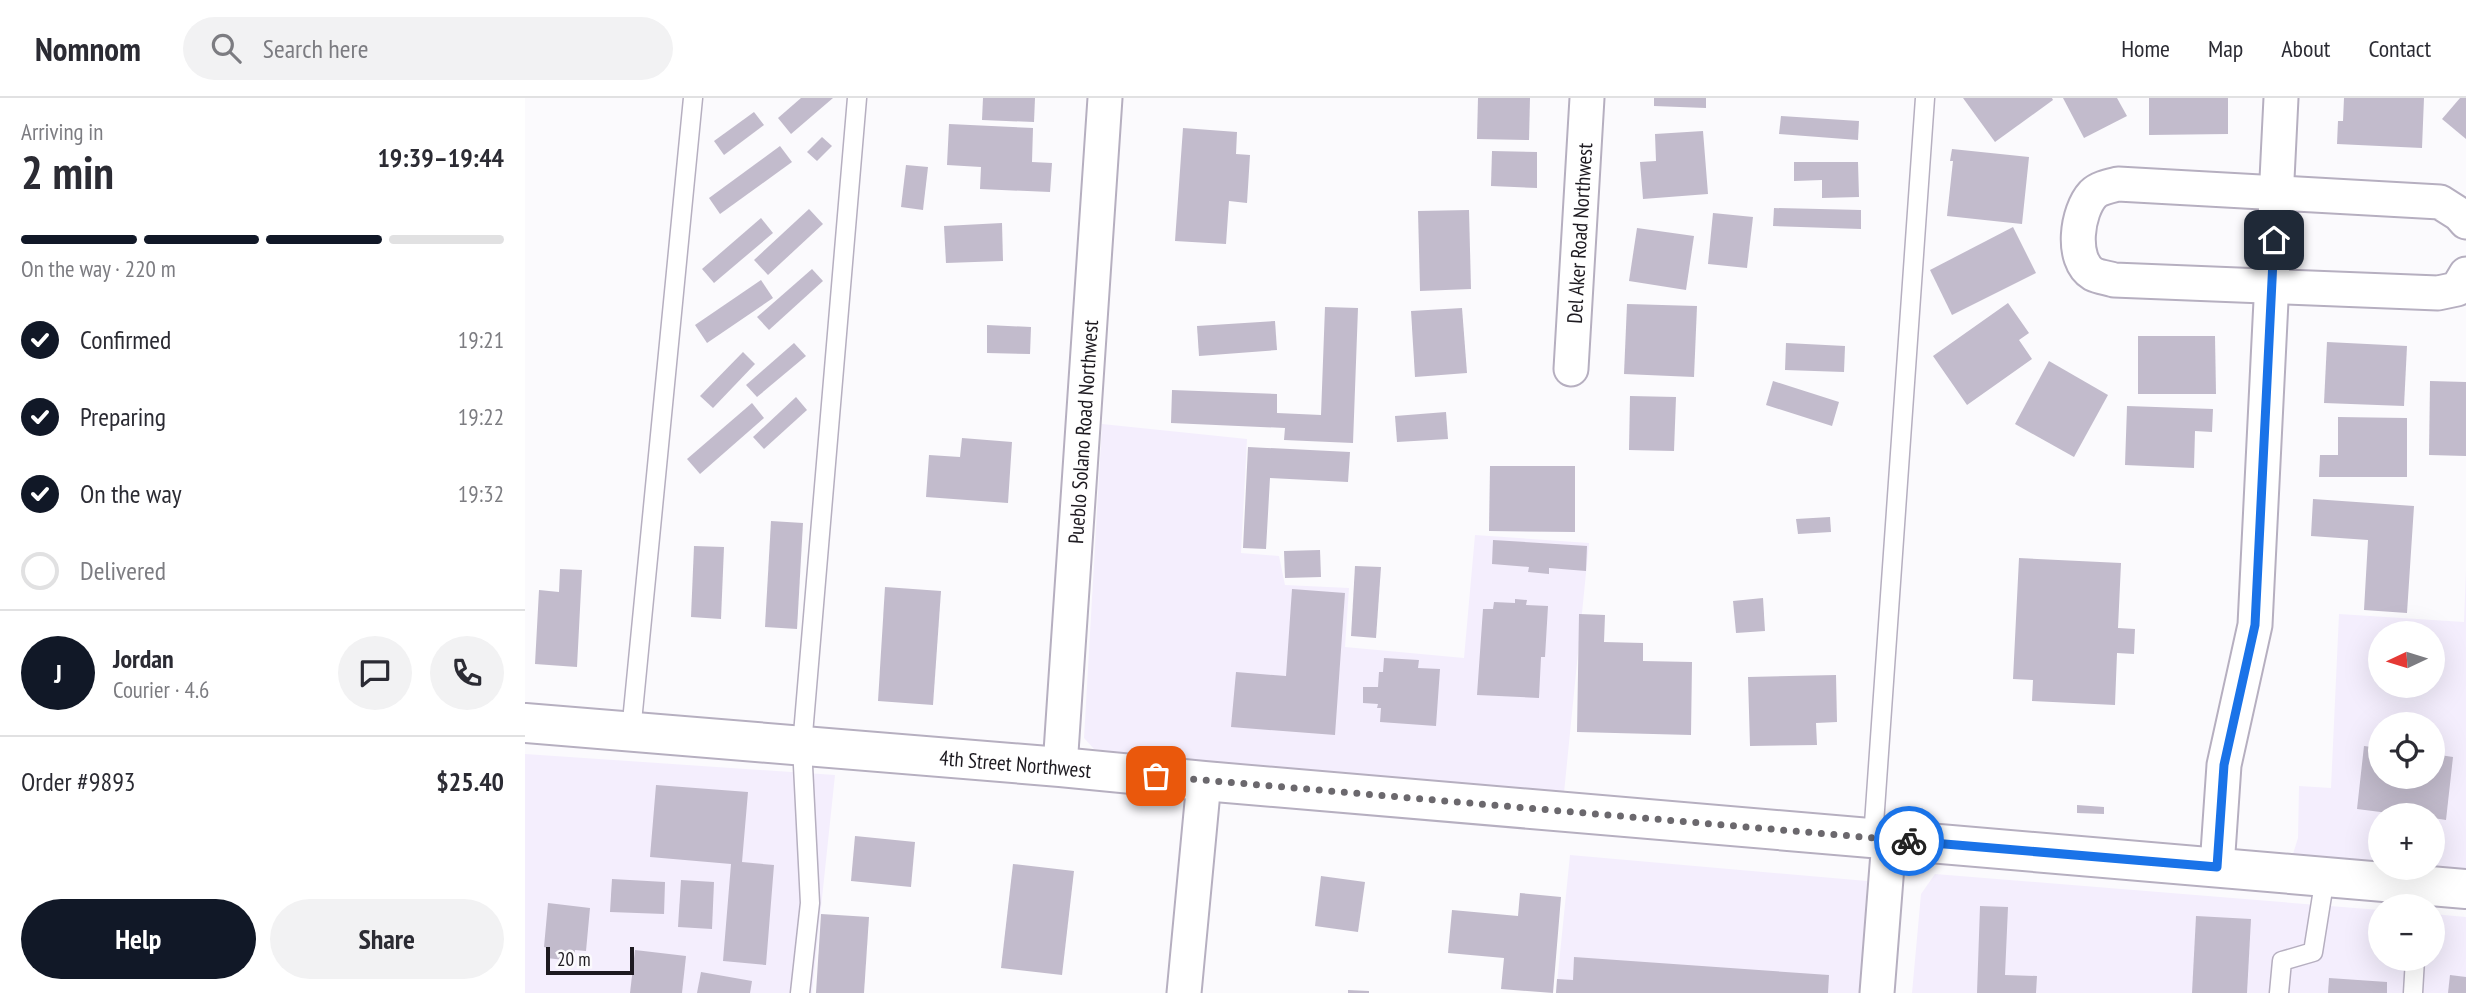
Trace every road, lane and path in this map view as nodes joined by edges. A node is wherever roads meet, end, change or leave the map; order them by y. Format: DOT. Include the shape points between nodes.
graph roads {
  1 [pos="693,98"];
  2 [pos="857,98"];
  3 [pos="1105,98"];
  4 [pos="1587,98"];
  5 [pos="1924,98"];
  6 [pos="2281,98"];
  7 [pos="2277,191"];
  8 [pos="2466,222"];
  9 [pos="2466,274"];
  10 [pos="2271,288"];
  11 [pos="1571,369"];
  12 [pos="525,723"];
  13 [pos="631,732"];
  14 [pos="802,746"];
  15 [pos="1060,767"];
  16 [pos="1203,781"];
  17 [pos="1881,839"];
  18 [pos="2217,867"];
  19 [pos="2325,877"];
  20 [pos="2466,889"];
  21 [pos="2409,894"];
  22 [pos="2432,894"];
  23 [pos="2414,971"];
  24 [pos="800,993"];
  25 [pos="1184,993"];
  26 [pos="1877,993"];
  27 [pos="2279,993"];
  28 [pos="2413,993"];
  1 -- 13 [label="lane"];
  2 -- 14 [label="lane"];
  3 -- 15 [label="street, Pueblo Solano Road Northwest"];
  4 -- 11 [label="street, Del Aker Road Northwest"];
  5 -- 17 [label="lane"];
  6 -- 7 [label="street"];
  7 -- 8 [label="street" via="2440,202"];
  7 -- 10 [label="street"];
  7 -- 10 [label="street" via="2118,184 2095,192 2079,225 2082,259 2092,274 2114,280"];
  9 -- 10 [label="street" via="2457,289 2438,293"];
  10 -- 18 [label="street" via="2255,625 2224,765"];
  12 -- 13 [label="main road, 4th Street Northwest"];
  13 -- 14 [label="main road, 4th Street Northwest"];
  14 -- 15 [label="main road, 4th Street Northwest"];
  14 -- 24 [label="lane" via="810,903"];
  15 -- 16 [label="main road, 4th Street Northwest"];
  16 -- 17 [label="main road, 4th Street Northwest"];
  16 -- 25 [label="street"];
  17 -- 18 [label="main road, 4th Street Northwest"];
  17 -- 26 [label="street"];
  18 -- 19 [label="main road, 4th Street Northwest"];
  19 -- 21 [label="main road, 4th Street Northwest"];
  19 -- 27 [label="lane" via="2313,952 2282,961"];
  20 -- 22 [label="main road, 4th Street Northwest"];
  23 -- 28 [label="lane"];
}
